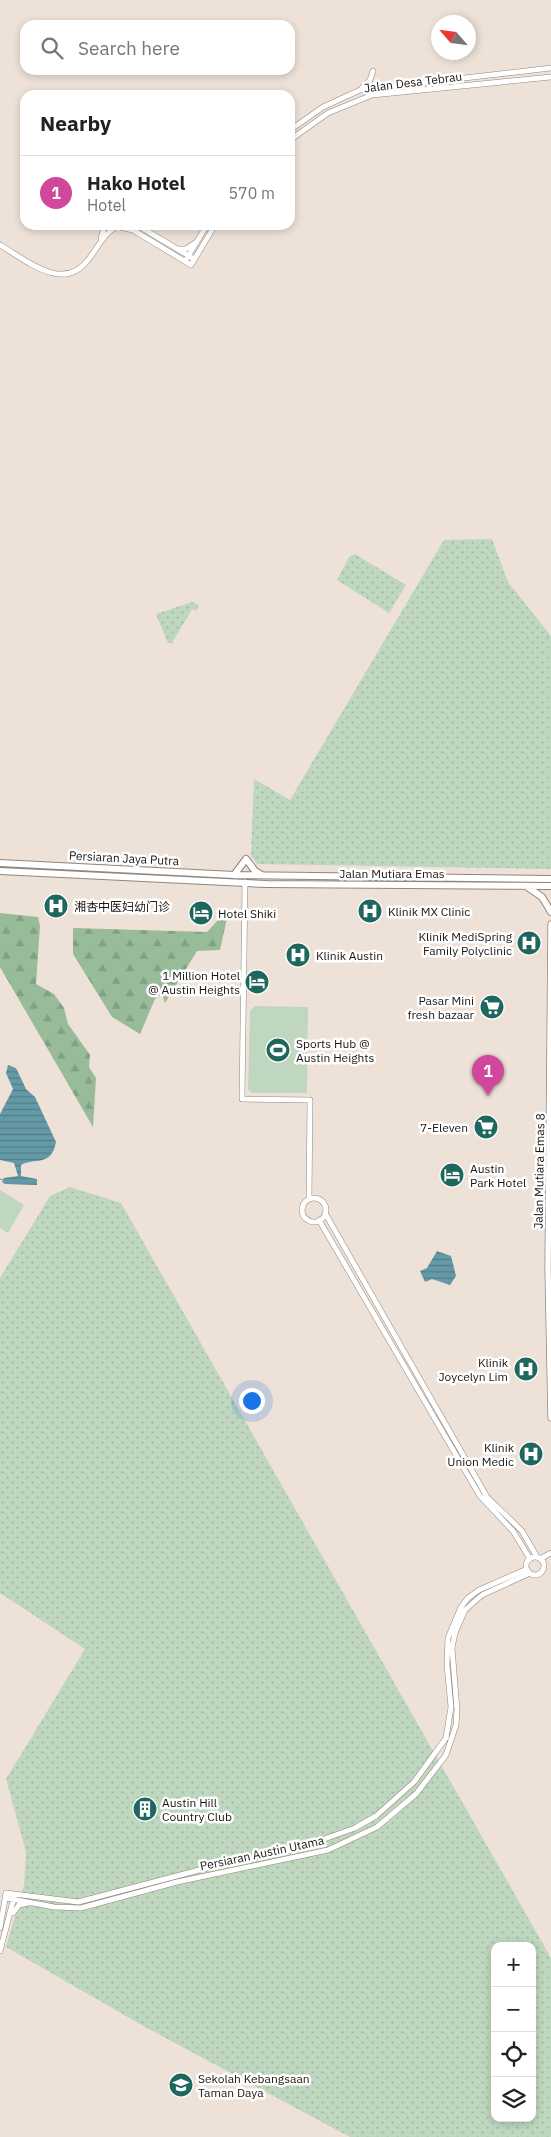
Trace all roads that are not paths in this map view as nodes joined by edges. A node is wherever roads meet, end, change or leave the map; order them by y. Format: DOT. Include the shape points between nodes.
graph roads {
  1 [pos="551,68"];
  2 [pos="373,71"];
  3 [pos="551,77"];
  4 [pos="360,90"];
  5 [pos="295,127"];
  6 [pos="295,136"];
  7 [pos="104,230"];
  8 [pos="114,230"];
  9 [pos="133,230"];
  10 [pos="145,230"];
  11 [pos="204,230"];
  12 [pos="212,230"];
  13 [pos="198,241"];
  14 [pos="99,243"];
  15 [pos="0,245"];
  16 [pos="177,249"];
  17 [pos="187,258"];
  18 [pos="0,863"];
  19 [pos="0,871"];
  20 [pos="247,875"];
  21 [pos="263,875"];
  22 [pos="233,878"];
  23 [pos="551,879"];
  24 [pos="245,882"];
  25 [pos="266,884"];
  26 [pos="525,886"];
  27 [pos="551,886"];
  28 [pos="551,912"];
  29 [pos="551,924"];
  30 [pos="550,1013"];
  31 [pos="242,1085"];
  32 [pos="261,1099"];
  33 [pos="309,1199"];
  34 [pos="325,1213"];
  35 [pos="319,1220"];
  36 [pos="548,1268"];
  37 [pos="551,1281"];
  38 [pos="551,1296"];
  39 [pos="551,1333"];
  40 [pos="548,1341"];
  41 [pos="551,1418"];
  42 [pos="507,1520"];
  43 [pos="551,1553"];
  44 [pos="539,1558"];
  45 [pos="530,1559"];
  46 [pos="551,1563"];
  47 [pos="544,1566"];
  48 [pos="528,1571"];
  49 [pos="14,1896"];
  50 [pos="31,1903"];
  51 [pos="9,1920"];
  52 [pos="0,1928"];
  53 [pos="0,1951"];
  1 -- 4 [label="street, Jalan Desa Tebrau"];
  2 -- 4 [label="street" via="370,80"];
  3 -- 6 [label="street, Jalan Desa Tebrau" via="372,95 328,113"];
  4 -- 5 [label="street, Jalan Desa Tebrau" via="323,107"];
  7 -- 14 [label="street"];
  8 -- 14 [label="street"];
  9 -- 17 [label="street"];
  10 -- 16 [label="street"];
  11 -- 13 [label="street"];
  12 -- 17 [label="street" via="193,262"];
  13 -- 16 [label="street" via="190,247"];
  13 -- 17 [label="street"];
  14 -- 15 [label="street" via="84,265 60,275 44,271"];
  16 -- 17 [label="street"];
  18 -- 22 [label="main road, Persiaran Jaya Putra"];
  19 -- 22 [label="main road, Persiaran Jaya Putra"];
  20 -- 21 [label="main road, Jalan Mutiara Emas"];
  20 -- 22 [label="main road" via="244,879"];
  20 -- 25 [label="main road"];
  21 -- 22 [label="main road" via="246,860"];
  21 -- 23 [label="main road, Jalan Mutiara Emas"];
  22 -- 24 [label="main road, Jalan Mutiara Emas"];
  24 -- 25 [label="main road, Jalan Mutiara Emas"];
  24 -- 31 [label="street"];
  25 -- 26 [label="main road, Jalan Mutiara Emas"];
  26 -- 27 [label="main road, Jalan Mutiara Emas"];
  26 -- 28 [label="main road" via="542,897"];
  29 -- 30 [label="main road, Jalan Mutiara Emas 8"];
  30 -- 36 [label="main road, Jalan Mutiara Emas 8"];
  31 -- 32 [label="street" via="248,1094"];
  31 -- 32 [label="street" via="242,1099"];
  32 -- 33 [label="street" via="310,1100"];
  33 -- 34 [label="street" via="322,1201"];
  33 -- 35 [label="street" via="302,1206 303,1216 312,1221"];
  34 -- 35 [label="street"];
  34 -- 42 [label="street" via="487,1497"];
  35 -- 42 [label="street" via="480,1496"];
  36 -- 37 [label="main road"];
  36 -- 40 [label="main road, Jalan Mutiara Emas 8"];
  37 -- 38 [label="main road"];
  39 -- 40 [label="main road"];
  40 -- 41 [label="main road, Jalan Mutiara Emas 8"];
  42 -- 44 [label="street" via="527,1537"];
  42 -- 45 [label="street"];
  43 -- 44 [label="street"];
  44 -- 45 [label="street"];
  44 -- 47 [label="street"];
  45 -- 48 [label="street"];
  46 -- 47 [label="street"];
  47 -- 48 [label="street" via="540,1574"];
  48 -- 49 [label="street, Persiaran Austin Utama" via="479,1590 461,1607 448,1638 451,1713 446,1738 414,1782 376,1816 355,1828 299,1848 222,1864 78,1902"];
  48 -- 50 [label="street, Persiaran Austin Utama" via="482,1595 466,1610 452,1648 457,1710 456,1725 446,1755 416,1794 377,1827 328,1850 177,1882 80,1908"];
  49 -- 50 [label="street, Persiaran Austin Utama"];
  49 -- 51 [label="street"];
  49 -- 52 [label="street, Persiaran Austin Utama" via="6,1896"];
  50 -- 51 [label="street" via="19,1905"];
  51 -- 53 [label="street"];
}
